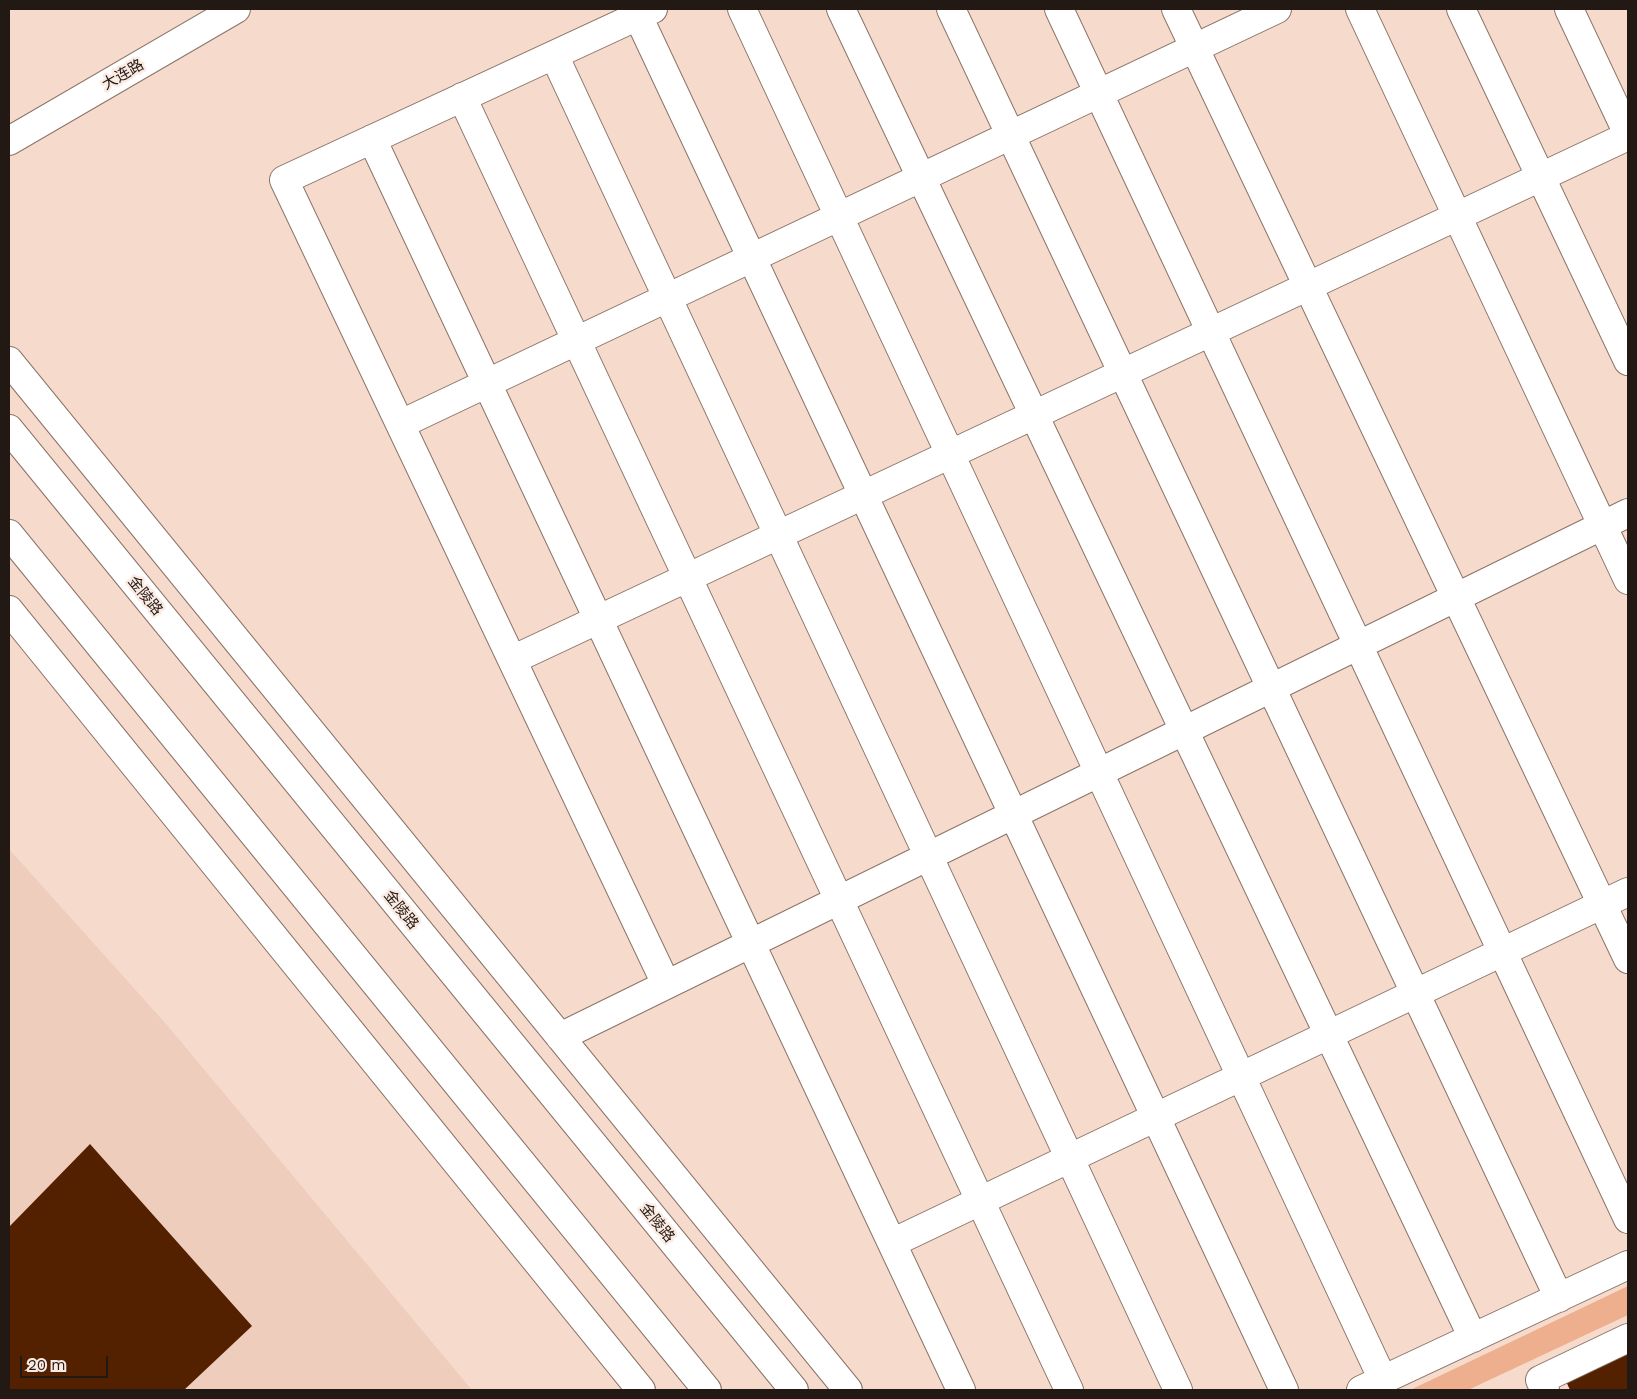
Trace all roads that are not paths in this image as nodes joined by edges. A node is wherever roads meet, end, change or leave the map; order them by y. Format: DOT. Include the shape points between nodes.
graph roads {
  1 [pos="236,9"];
  2 [pos="742,9"];
  3 [pos="841,9"];
  4 [pos="951,9"];
  5 [pos="1059,9"];
  6 [pos="1176,9"];
  7 [pos="1277,9"];
  8 [pos="1360,9"];
  9 [pos="1461,9"];
  10 [pos="1569,9"];
  11 [pos="645,12"];
  12 [pos="1195,48"];
  13 [pos="554,55"];
  14 [pos="1098,93"];
  15 [pos="462,97"];
  16 [pos="1011,135"];
  17 [pos="1628,135"];
  18 [pos="372,139"];
  19 [pos="9,141"];
  20 [pos="1541,177"];
  21 [pos="921,178"];
  22 [pos="839,216"];
  23 [pos="1457,216"];
  24 [pos="752,258"];
  25 [pos="1308,286"];
  26 [pos="667,298"];
  27 [pos="1211,332"];
  28 [pos="576,341"];
  29 [pos="9,361"];
  30 [pos="1628,361"];
  31 [pos="1123,373"];
  32 [pos="487,383"];
  33 [pos="1034,415"];
  34 [pos="400,424"];
  35 [pos="9,429"];
  36 [pos="950,454"];
  37 [pos="863,495"];
  38 [pos="1628,513"];
  39 [pos="1603,526"];
  40 [pos="9,534"];
  41 [pos="778,535"];
  42 [pos="688,577"];
  43 [pos="1628,580"];
  44 [pos="1456,597"];
  45 [pos="9,610"];
  46 [pos="598,620"];
  47 [pos="1358,645"];
  48 [pos="512,660"];
  49 [pos="1271,688"];
  50 [pos="1184,731"];
  51 [pos="1099,772"];
  52 [pos="1013,814"];
  53 [pos="928,856"];
  54 [pos="1628,892"];
  55 [pos="839,900"];
  56 [pos="1602,905"];
  57 [pos="750,943"];
  58 [pos="1503,952"];
  59 [pos="1628,959"];
  60 [pos="666,984"];
  61 [pos="1415,994"];
  62 [pos="1329,1035"];
  63 [pos="560,1036"];
  64 [pos="1241,1076"];
  65 [pos="1156,1117"];
  66 [pos="1070,1158"];
  67 [pos="980,1201"];
  68 [pos="1628,1219"];
  69 [pos="892,1243"];
  70 [pos="1628,1265"];
  71 [pos="1558,1298"];
  72 [pos="1473,1338"];
  73 [pos="1628,1338"];
  74 [pos="1372,1385"];
  75 [pos="642,1390"];
  76 [pos="706,1390"];
  77 [pos="794,1390"];
  78 [pos="848,1390"];
  79 [pos="960,1390"];
  80 [pos="1069,1390"];
  81 [pos="1178,1390"];
  82 [pos="1284,1390"];
  83 [pos="1545,1390"];
  1 -- 19 [label="street, 大连路"];
  2 -- 22 [label="street"];
  3 -- 21 [label="street"];
  4 -- 16 [label="street"];
  5 -- 14 [label="street"];
  6 -- 12 [label="street"];
  7 -- 12 [label="street"];
  8 -- 23 [label="street"];
  9 -- 20 [label="street"];
  10 -- 17 [label="street"];
  11 -- 13 [label="street"];
  11 -- 24 [label="street"];
  12 -- 14 [label="street"];
  12 -- 25 [label="street"];
  13 -- 15 [label="street"];
  13 -- 26 [label="street"];
  14 -- 16 [label="street"];
  14 -- 27 [label="street"];
  15 -- 18 [label="street"];
  15 -- 28 [label="street"];
  16 -- 21 [label="street"];
  16 -- 31 [label="street"];
  17 -- 20 [label="street"];
  18 -- 32 [label="street"];
  18 -- 34 [label="street" via="284,180"];
  20 -- 23 [label="street"];
  20 -- 30 [label="street"];
  21 -- 22 [label="street"];
  21 -- 33 [label="street"];
  22 -- 24 [label="street"];
  22 -- 36 [label="street"];
  23 -- 25 [label="street"];
  23 -- 39 [label="street"];
  24 -- 26 [label="street"];
  24 -- 37 [label="street"];
  25 -- 27 [label="street"];
  25 -- 44 [label="street"];
  26 -- 28 [label="street"];
  26 -- 41 [label="street"];
  27 -- 31 [label="street"];
  27 -- 47 [label="street"];
  28 -- 32 [label="street"];
  28 -- 42 [label="street"];
  29 -- 63 [label="street"];
  31 -- 33 [label="street"];
  31 -- 49 [label="street"];
  32 -- 34 [label="street"];
  32 -- 46 [label="street"];
  33 -- 36 [label="street"];
  33 -- 50 [label="street"];
  34 -- 48 [label="street"];
  35 -- 77 [label="street, 金陵路"];
  36 -- 37 [label="street"];
  36 -- 51 [label="street"];
  37 -- 41 [label="street"];
  37 -- 52 [label="street"];
  38 -- 39 [label="street"];
  39 -- 43 [label="street"];
  39 -- 44 [label="street"];
  40 -- 76 [label="street"];
  41 -- 42 [label="street"];
  41 -- 53 [label="street"];
  42 -- 46 [label="street"];
  42 -- 55 [label="street"];
  44 -- 47 [label="street"];
  44 -- 56 [label="street"];
  45 -- 75 [label="street"];
  46 -- 48 [label="street"];
  46 -- 57 [label="street"];
  47 -- 49 [label="street"];
  47 -- 58 [label="street"];
  48 -- 60 [label="street"];
  49 -- 50 [label="street"];
  49 -- 61 [label="street"];
  50 -- 51 [label="street"];
  50 -- 62 [label="street"];
  51 -- 52 [label="street"];
  51 -- 64 [label="street"];
  52 -- 53 [label="street"];
  52 -- 65 [label="street"];
  53 -- 55 [label="street"];
  53 -- 66 [label="street"];
  54 -- 56 [label="street"];
  55 -- 57 [label="street"];
  55 -- 67 [label="street"];
  56 -- 58 [label="street"];
  56 -- 59 [label="street"];
  57 -- 60 [label="street"];
  57 -- 69 [label="street"];
  58 -- 61 [label="street"];
  58 -- 68 [label="street"];
  60 -- 63 [label="street"];
  61 -- 62 [label="street"];
  61 -- 71 [label="street"];
  62 -- 64 [label="street"];
  62 -- 72 [label="street"];
  63 -- 78 [label="street"];
  64 -- 65 [label="street"];
  64 -- 74 [label="street"];
  65 -- 66 [label="street"];
  65 -- 82 [label="street"];
  66 -- 67 [label="street"];
  66 -- 81 [label="street"];
  67 -- 69 [label="street"];
  67 -- 80 [label="street"];
  69 -- 79 [label="street"];
  70 -- 71 [label="street"];
  71 -- 72 [label="street"];
  72 -- 74 [label="street"];
  73 -- 83 [label="street" via="1540,1380"];
}
